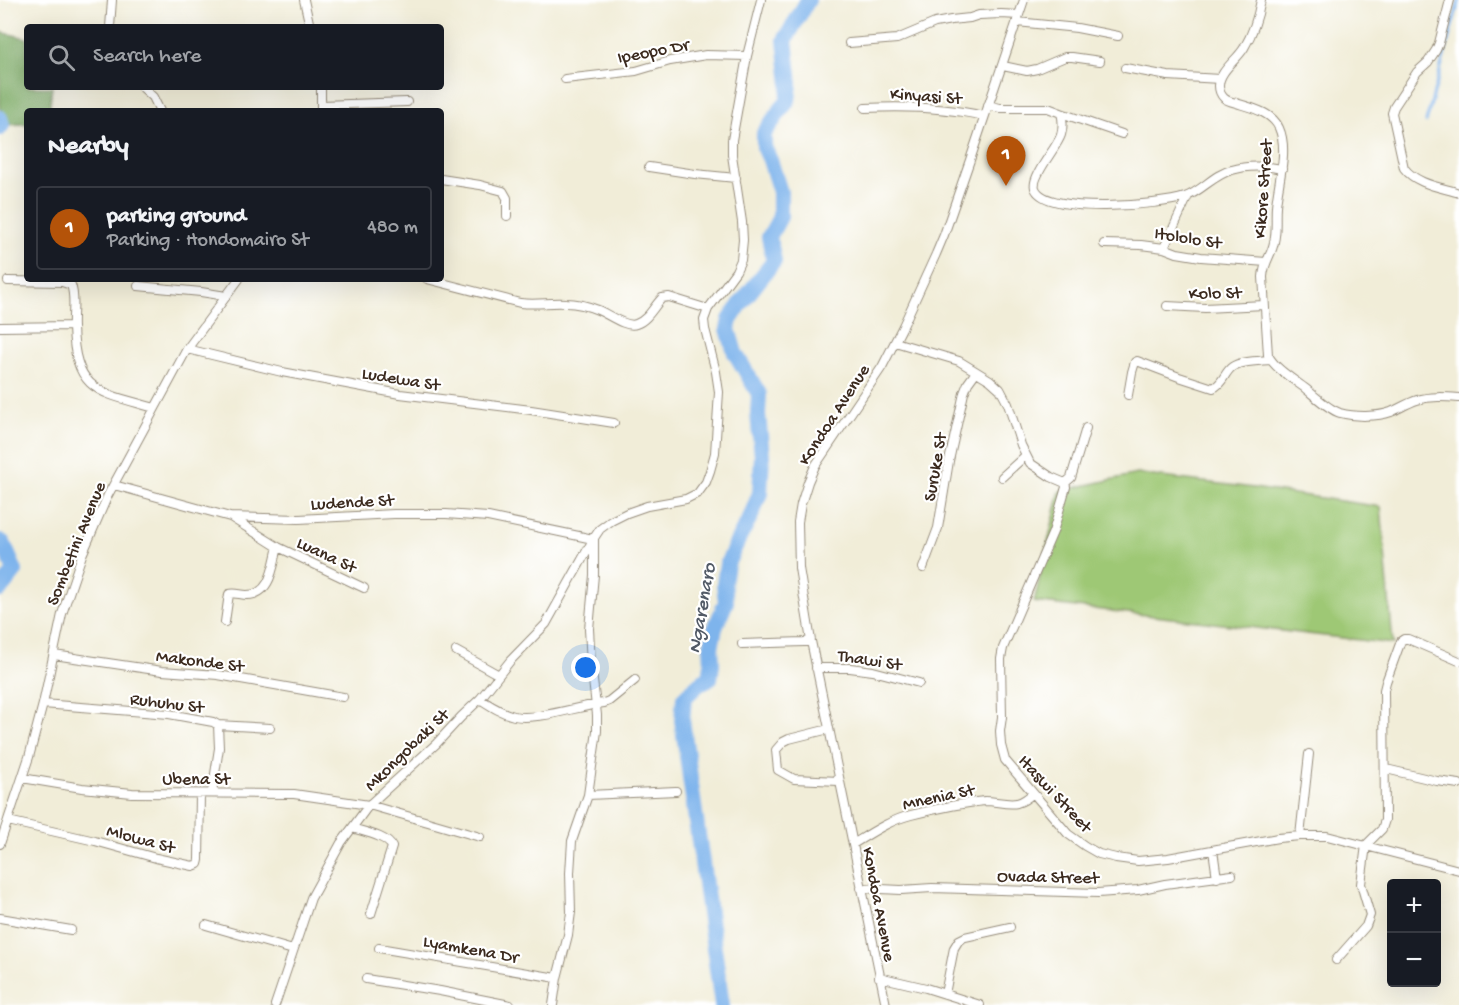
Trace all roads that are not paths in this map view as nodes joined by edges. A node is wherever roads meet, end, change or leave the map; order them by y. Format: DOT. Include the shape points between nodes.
graph roads {
  1 [pos="112,0"];
  2 [pos="304,0"];
  3 [pos="761,0"];
  4 [pos="1024,0"];
  5 [pos="1261,0"];
  6 [pos="1450,0"];
  7 [pos="1018,18"];
  8 [pos="110,24"];
  9 [pos="309,24"];
  10 [pos="1119,36"];
  11 [pos="849,43"];
  12 [pos="747,56"];
  13 [pos="1100,62"];
  14 [pos="1003,66"];
  15 [pos="1125,68"];
  16 [pos="565,79"];
  17 [pos="1220,80"];
  18 [pos="145,90"];
  19 [pos="321,90"];
  20 [pos="406,102"];
  21 [pos="988,105"];
  22 [pos="158,108"];
  23 [pos="321,108"];
  24 [pos="865,108"];
  25 [pos="1061,113"];
  26 [pos="984,116"];
  27 [pos="1122,134"];
  28 [pos="649,167"];
  29 [pos="1282,169"];
  30 [pos="736,178"];
  31 [pos="444,179"];
  32 [pos="1459,193"];
  33 [pos="1188,196"];
  34 [pos="507,216"];
  35 [pos="1104,244"];
  36 [pos="1164,248"];
  37 [pos="1266,262"];
  38 [pos="8,281"];
  39 [pos="24,281"];
  40 [pos="62,282"];
  41 [pos="237,282"];
  42 [pos="439,282"];
  43 [pos="138,286"];
  44 [pos="226,296"];
  45 [pos="1264,305"];
  46 [pos="1167,306"];
  47 [pos="708,309"];
  48 [pos="73,326"];
  49 [pos="0,327"];
  50 [pos="895,342"];
  51 [pos="187,349"];
  52 [pos="1270,360"];
  53 [pos="976,372"];
  54 [pos="1128,395"];
  55 [pos="1459,398"];
  56 [pos="155,408"];
  57 [pos="614,423"];
  58 [pos="1086,428"];
  59 [pos="1025,456"];
  60 [pos="1002,477"];
  61 [pos="1065,483"];
  62 [pos="114,485"];
  63 [pos="230,517"];
  64 [pos="593,538"];
  65 [pos="278,547"];
  66 [pos="923,568"];
  67 [pos="364,588"];
  68 [pos="225,622"];
  69 [pos="811,641"];
  70 [pos="742,644"];
  71 [pos="456,651"];
  72 [pos="54,655"];
  73 [pos="1459,661"];
  74 [pos="816,668"];
  75 [pos="499,675"];
  76 [pos="635,681"];
  77 [pos="919,683"];
  78 [pos="343,698"];
  79 [pos="480,699"];
  80 [pos="43,704"];
  81 [pos="596,704"];
  82 [pos="218,725"];
  83 [pos="270,728"];
  84 [pos="829,729"];
  85 [pos="1309,754"];
  86 [pos="1386,769"];
  87 [pos="22,778"];
  88 [pos="839,781"];
  89 [pos="1459,784"];
  90 [pos="676,791"];
  91 [pos="212,793"];
  92 [pos="1033,793"];
  93 [pos="200,794"];
  94 [pos="588,795"];
  95 [pos="369,805"];
  96 [pos="8,821"];
  97 [pos="352,828"];
  98 [pos="1300,836"];
  99 [pos="480,837"];
  100 [pos="0,844"];
  101 [pos="853,844"];
  102 [pos="1366,845"];
  103 [pos="1213,850"];
  104 [pos="1459,870"];
  105 [pos="1233,875"];
  106 [pos="1217,878"];
  107 [pos="861,888"];
  108 [pos="371,914"];
  109 [pos="0,918"];
  110 [pos="206,925"];
  111 [pos="1010,927"];
  112 [pos="71,930"];
  113 [pos="380,948"];
  114 [pos="293,950"];
  115 [pos="1336,960"];
  116 [pos="879,977"];
  117 [pos="557,978"];
  118 [pos="366,979"];
  119 [pos="945,994"];
  120 [pos="275,1005"];
  121 [pos="510,1005"];
  122 [pos="553,1005"];
  123 [pos="886,1005"];
  124 [pos="980,1005"];
  1 -- 8 [label="street"];
  2 -- 9 [label="street"];
  3 -- 12 [label="street"];
  4 -- 7 [label="street, Kondoa Avenue"];
  5 -- 17 [label="street" via="1245,46"];
  6 -- 32 [label="street" via="1436,50 1392,113 1407,172 1426,183"];
  7 -- 10 [label="street"];
  7 -- 11 [label="street" via="979,15 935,23 897,39"];
  7 -- 14 [label="street, Kondoa Avenue"];
  12 -- 16 [label="street, Ipeopo Dr" via="706,55 636,70"];
  12 -- 30 [label="street" via="732,140"];
  13 -- 14 [label="street" via="1065,57 1027,71"];
  14 -- 21 [label="street, Kondoa Avenue"];
  15 -- 17 [label="street"];
  17 -- 29 [label="street, Kikore Street" via="1223,98 1265,114 1278,125"];
  18 -- 22 [label="street"];
  19 -- 23 [label="street"];
  20 -- 23 [label="street"];
  21 -- 25 [label="street" via="1048,108"];
  21 -- 26 [label="street, Kondoa Avenue"];
  24 -- 26 [label="street, Kinyasi St" via="917,107"];
  25 -- 27 [label="street"];
  25 -- 33 [label="street" via="1061,135 1036,178 1036,190 1043,196 1098,207"];
  26 -- 50 [label="street, Kondoa Avenue" via="944,235"];
  28 -- 30 [label="street"];
  29 -- 33 [label="street" via="1230,170"];
  29 -- 37 [label="street, Kikore Street" via="1275,242"];
  30 -- 47 [label="street" via="742,222 741,260"];
  31 -- 34 [label="street" via="503,191"];
  33 -- 36 [label="street"];
  35 -- 36 [label="street, Itololo St"];
  36 -- 37 [label="street, Itololo St" via="1194,256"];
  37 -- 45 [label="street, Kikore Street"];
  38 -- 39 [label="street"];
  40 -- 48 [label="street" via="71,285"];
  41 -- 44 [label="street, Sombetini Avenue"];
  42 -- 47 [label="street" via="520,303 587,306 630,325 642,320 662,298"];
  43 -- 44 [label="street"];
  44 -- 51 [label="street, Sombetini Avenue"];
  45 -- 46 [label="street, Kolo St"];
  45 -- 52 [label="street, Kikore Street"];
  47 -- 64 [label="street, Mkongobaki St" via="705,329 719,392 715,453 706,482 698,493 686,499 627,513 611,521"];
  48 -- 49 [label="street"];
  48 -- 56 [label="street" via="74,351 86,380 102,391"];
  50 -- 53 [label="street" via="959,360"];
  50 -- 69 [label="street, Kondoa Avenue" via="807,482 798,522 799,568"];
  51 -- 56 [label="street, Sombetini Avenue"];
  51 -- 57 [label="street, Ludewa St" via="400,394"];
  52 -- 54 [label="street" via="1235,364 1213,388 1137,360"];
  52 -- 55 [label="street" via="1340,413 1367,416 1388,413 1417,400"];
  53 -- 59 [label="street" via="1000,389"];
  53 -- 66 [label="street, Suruke St" via="964,393 938,528"];
  56 -- 62 [label="street, Sombetini Avenue"];
  58 -- 61 [label="street, Itaswi Street" via="1071,478"];
  59 -- 60 [label="street"];
  59 -- 61 [label="street" via="1030,463"];
  61 -- 92 [label="street, Itaswi Street" via="1053,532 1000,659 1001,745 1005,760"];
  62 -- 63 [label="street, Ludende St"];
  62 -- 72 [label="street, Sombetini Avenue" via="82,555 62,614"];
  63 -- 64 [label="street, Ludende St" via="446,514"];
  63 -- 65 [label="street, Luana St"];
  64 -- 75 [label="street, Mkongobaki St" via="546,624"];
  64 -- 81 [label="street" via="589,629"];
  65 -- 67 [label="street, Luana St"];
  65 -- 68 [label="street, Luana St" via="263,590 251,595 229,594"];
  69 -- 70 [label="street"];
  69 -- 74 [label="street, Kondoa Avenue"];
  71 -- 75 [label="street"];
  72 -- 78 [label="street, Makonde St" via="218,675"];
  72 -- 80 [label="street, Sombetini Avenue"];
  73 -- 86 [label="street" via="1408,639 1401,641 1384,690"];
  74 -- 77 [label="street, Thawi St" via="873,671"];
  74 -- 84 [label="street, Kondoa Avenue"];
  75 -- 79 [label="street, Mkongobaki St"];
  76 -- 81 [label="street" via="609,701"];
  79 -- 81 [label="street" via="516,717"];
  79 -- 95 [label="street, Mkongobaki St"];
  80 -- 82 [label="street, Ruhuhu St" via="169,714"];
  80 -- 87 [label="street, Sombetini Avenue"];
  81 -- 94 [label="street" via="597,731"];
  82 -- 83 [label="street"];
  82 -- 91 [label="street, Ruhuhu St" via="219,748"];
  84 -- 88 [label="street, Kondoa Avenue"];
  84 -- 88 [label="street" via="783,742 776,750 778,770 794,779"];
  85 -- 98 [label="street"];
  86 -- 89 [label="street"];
  86 -- 102 [label="street" via="1385,820 1382,829"];
  87 -- 93 [label="street, Ubena St" via="132,793"];
  87 -- 96 [label="street, Sombetini Avenue"];
  88 -- 101 [label="street, Kondoa Avenue"];
  90 -- 94 [label="street"];
  91 -- 93 [label="street, Ubena St"];
  91 -- 95 [label="street, Ubena St" via="294,794"];
  92 -- 101 [label="street, Mnenia St" via="1020,802 969,803 909,815"];
  92 -- 103 [label="street, Itaswi Street" via="1068,834 1099,854 1138,861"];
  93 -- 96 [label="street, Mlowa St" via="199,860 193,866"];
  94 -- 117 [label="street" via="572,841 571,912"];
  95 -- 97 [label="street, Mkongobaki St"];
  95 -- 99 [label="street, Ubena St"];
  96 -- 100 [label="street, Sombetini Avenue"];
  97 -- 108 [label="street" via="384,839 392,847"];
  97 -- 114 [label="street, Mkongobaki St" via="312,898"];
  98 -- 102 [label="street, Itaswi Street" via="1327,836"];
  98 -- 103 [label="street, Itaswi Street"];
  101 -- 107 [label="street, Kondoa Avenue"];
  102 -- 104 [label="street, Itaswi Street"];
  102 -- 115 [label="street" via="1361,884 1370,915 1366,926"];
  103 -- 106 [label="street"];
  105 -- 106 [label="street, Ovada Street"];
  106 -- 107 [label="street, Ovada Street" via="1098,893"];
  107 -- 116 [label="street, Kondoa Avenue"];
  109 -- 112 [label="street"];
  110 -- 114 [label="street"];
  111 -- 119 [label="street" via="959,940"];
  113 -- 117 [label="street, Lyamkena Dr"];
  114 -- 120 [label="street, Mkongobaki St"];
  116 -- 119 [label="street"];
  116 -- 123 [label="street, Kondoa Avenue"];
  117 -- 122 [label="street"];
  118 -- 121 [label="street"];
  119 -- 124 [label="street"];
}
